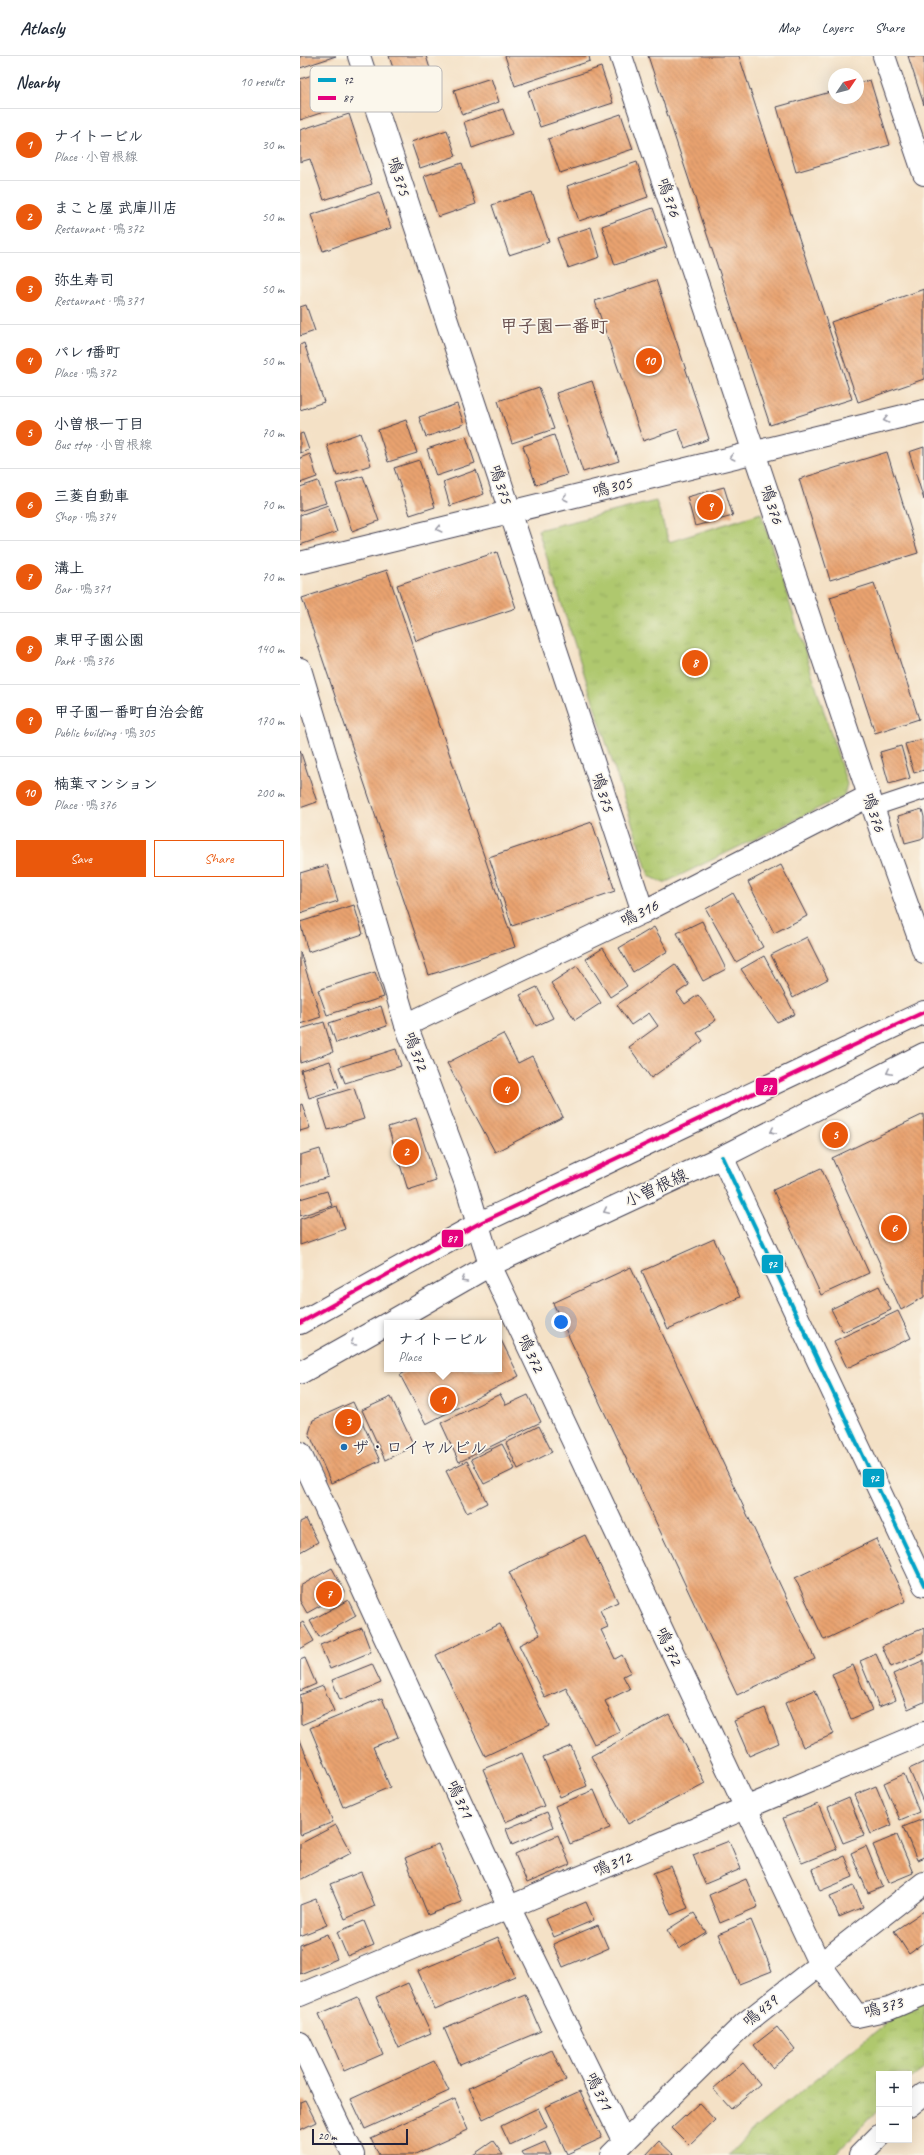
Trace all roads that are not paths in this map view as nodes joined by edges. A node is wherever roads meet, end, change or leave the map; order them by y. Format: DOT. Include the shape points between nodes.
graph roads {
  1 [pos="359,56"];
  2 [pos="621,56"];
  3 [pos="884,56"];
  4 [pos="362,66"];
  5 [pos="378,112"];
  6 [pos="924,174"];
  7 [pos="924,411"];
  8 [pos="755,452"];
  9 [pos="510,511"];
  10 [pos="300,563"];
  11 [pos="300,669"];
  12 [pos="924,791"];
  13 [pos="871,802"];
  14 [pos="643,912"];
  15 [pos="924,952"];
  16 [pos="924,1012"];
  17 [pos="406,1025"];
  18 [pos="924,1054"];
  19 [pos="722,1157"];
  20 [pos="478,1224"];
  21 [pos="490,1265"];
  22 [pos="395,1320"];
  23 [pos="300,1323"];
  24 [pos="384,1326"];
  25 [pos="300,1373"];
  26 [pos="300,1453"];
  27 [pos="924,1585"];
  28 [pos="924,1733"];
  29 [pos="745,1808"];
  30 [pos="924,1883"];
  31 [pos="510,1907"];
  32 [pos="819,1964"];
  33 [pos="924,1994"];
  34 [pos="300,1995"];
  35 [pos="300,2043"];
  36 [pos="924,2094"];
  37 [pos="912,2104"];
  38 [pos="876,2139"];
  39 [pos="617,2149"];
  40 [pos="353,2155"];
  41 [pos="860,2155"];
  1 -- 4 [label="street, 鳴375"];
  2 -- 8 [label="street, 鳴376"];
  3 -- 6 [label="street"];
  5 -- 9 [label="street, 鳴375"];
  7 -- 8 [label="street, 鳴305, one-way"];
  8 -- 9 [label="street, 鳴305, one-way"];
  8 -- 13 [label="street, 鳴376"];
  9 -- 10 [label="street, 鳴305, one-way"];
  9 -- 14 [label="street, 鳴375"];
  11 -- 17 [label="street, 鳴372"];
  12 -- 13 [label="lane"];
  13 -- 14 [label="street, 鳴316"];
  13 -- 15 [label="street, 鳴376"];
  14 -- 17 [label="street, 鳴316"];
  16 -- 20 [label="street"];
  17 -- 20 [label="street, 鳴372" via="465,1181"];
  18 -- 19 [label="street, 小曽根線, one-way"];
  19 -- 21 [label="street, 小曽根線, one-way"];
  19 -- 27 [label="street"];
  20 -- 21 [label="street, 鳴372"];
  20 -- 23 [label="street"];
  21 -- 22 [label="street, 小曽根線, one-way"];
  21 -- 29 [label="street, 鳴372"];
  24 -- 25 [label="street, 小曽根線, one-way"];
  26 -- 31 [label="street, 鳴371"];
  28 -- 29 [label="street, 鳴312"];
  29 -- 31 [label="street, 鳴312"];
  29 -- 32 [label="street, 鳴372"];
  30 -- 32 [label="street, 鳴439"];
  31 -- 34 [label="street, 鳴312"];
  31 -- 39 [label="street, 鳴371"];
  32 -- 33 [label="street, 鳴373" via="857,2016 889,2009"];
  32 -- 39 [label="street, 鳴439" via="744,2024"];
  35 -- 40 [label="street"];
  36 -- 37 [label="street"];
  38 -- 41 [label="street"];
}
